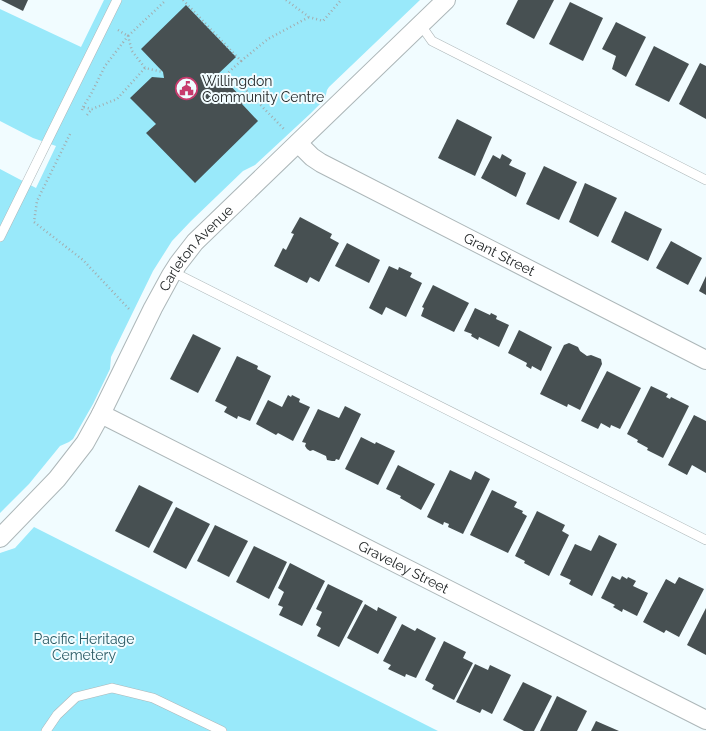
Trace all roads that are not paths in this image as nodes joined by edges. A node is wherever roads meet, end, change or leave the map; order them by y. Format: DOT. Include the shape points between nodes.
graph roads {
  1 [pos="117,0"];
  2 [pos="446,0"];
  3 [pos="420,24"];
  4 [pos="298,143"];
  5 [pos="706,180"];
  6 [pos="0,237"];
  7 [pos="173,272"];
  8 [pos="706,360"];
  9 [pos="101,414"];
  10 [pos="0,538"];
  11 [pos="706,540"];
  12 [pos="706,720"];
  13 [pos="46,731"];
  14 [pos="222,731"];
  1 -- 6 [label="lane"];
  2 -- 3 [label="street, Carleton Avenue"];
  3 -- 4 [label="street, Carleton Avenue"];
  3 -- 5 [label="lane" via="432,41"];
  4 -- 7 [label="street, Carleton Avenue" via="195,242"];
  4 -- 8 [label="street, Grant Street" via="321,163"];
  7 -- 9 [label="street, Carleton Avenue"];
  7 -- 11 [label="lane"];
  9 -- 10 [label="street, Carleton Avenue" via="71,462"];
  9 -- 12 [label="street, Graveley Street"];
  13 -- 14 [label="lane" via="56,714 76,697 112,688 153,698"];
}
